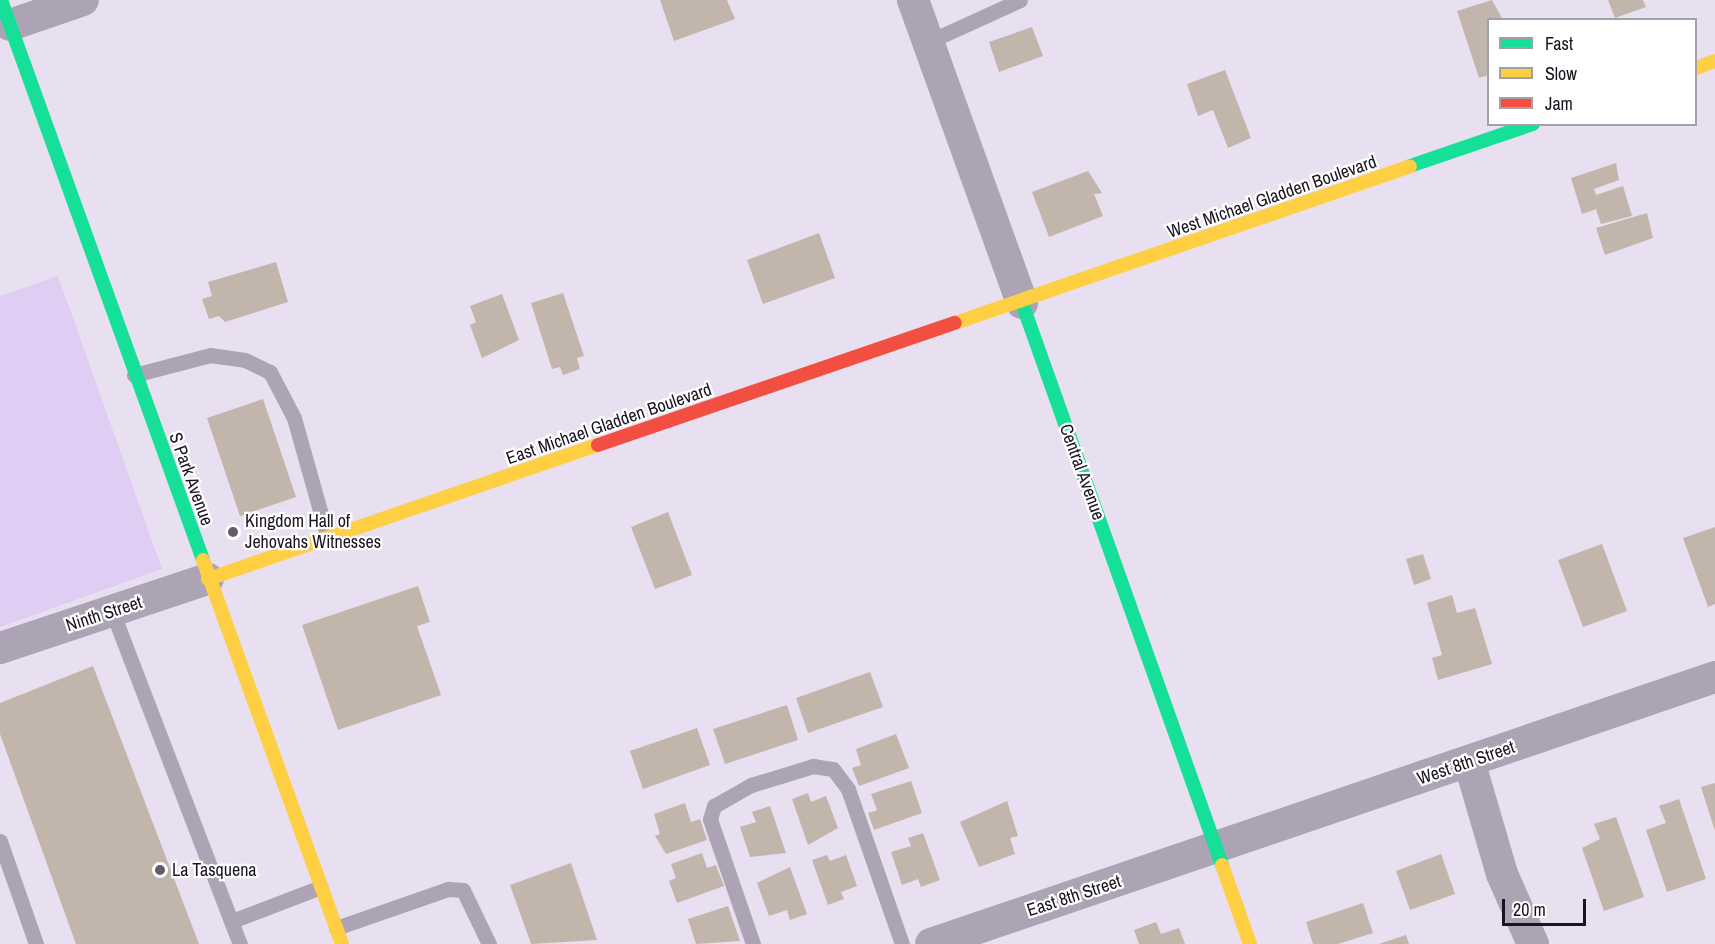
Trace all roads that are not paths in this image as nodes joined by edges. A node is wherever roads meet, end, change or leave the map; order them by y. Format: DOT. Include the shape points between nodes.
graph roads {
  1 [pos="84,0"];
  2 [pos="913,0"];
  3 [pos="1020,0"];
  4 [pos="6,13"];
  5 [pos="928,42"];
  6 [pos="1715,61"];
  7 [pos="1697,67"];
  8 [pos="1527,126"];
  9 [pos="1022,303"];
  10 [pos="134,375"];
  11 [pos="328,539"];
  12 [pos="208,579"];
  13 [pos="112,611"];
  14 [pos="0,648"];
  15 [pos="1715,677"];
  16 [pos="1469,761"];
  17 [pos="0,841"];
  18 [pos="1216,849"];
  19 [pos="321,886"];
  20 [pos="232,921"];
  21 [pos="336,927"];
  22 [pos="963,939"];
  23 [pos="36,944"];
  24 [pos="240,944"];
  25 [pos="342,944"];
  26 [pos="489,944"];
  27 [pos="753,944"];
  28 [pos="902,944"];
  29 [pos="931,944"];
  30 [pos="1250,944"];
  31 [pos="1533,944"];
  1 -- 4 [label="street"];
  2 -- 5 [label="street, Central Avenue"];
  3 -- 5 [label="lane"];
  4 -- 10 [label="main road, S Park Avenue"];
  5 -- 9 [label="street, Central Avenue"];
  6 -- 7 [label="main road"];
  8 -- 9 [label="main road, West Michael Gladden Boulevard"];
  9 -- 11 [label="main road, East Michael Gladden Boulevard"];
  9 -- 18 [label="main road, Central Avenue"];
  10 -- 11 [label="lane" via="210,355 245,360 270,372 294,418"];
  10 -- 12 [label="main road, S Park Avenue"];
  11 -- 12 [label="main road, East Michael Gladden Boulevard"];
  12 -- 13 [label="street, Ninth Street"];
  12 -- 19 [label="main road, S Park Avenue"];
  13 -- 14 [label="street, Ninth Street"];
  13 -- 20 [label="lane"];
  15 -- 16 [label="street, West 8th Street"];
  16 -- 18 [label="street, West 8th Street"];
  16 -- 31 [label="street" via="1502,874"];
  17 -- 23 [label="lane"];
  18 -- 22 [label="street, East 8th Street"];
  18 -- 30 [label="main road, Central Avenue"];
  19 -- 20 [label="lane"];
  19 -- 21 [label="main road, S Park Avenue"];
  20 -- 24 [label="lane"];
  21 -- 25 [label="main road, S Park Avenue"];
  21 -- 26 [label="lane" via="448,890 463,890"];
  22 -- 29 [label="street, East 8th Street"];
  27 -- 28 [label="lane" via="712,812 751,785 813,766 833,769 848,789"];
}
